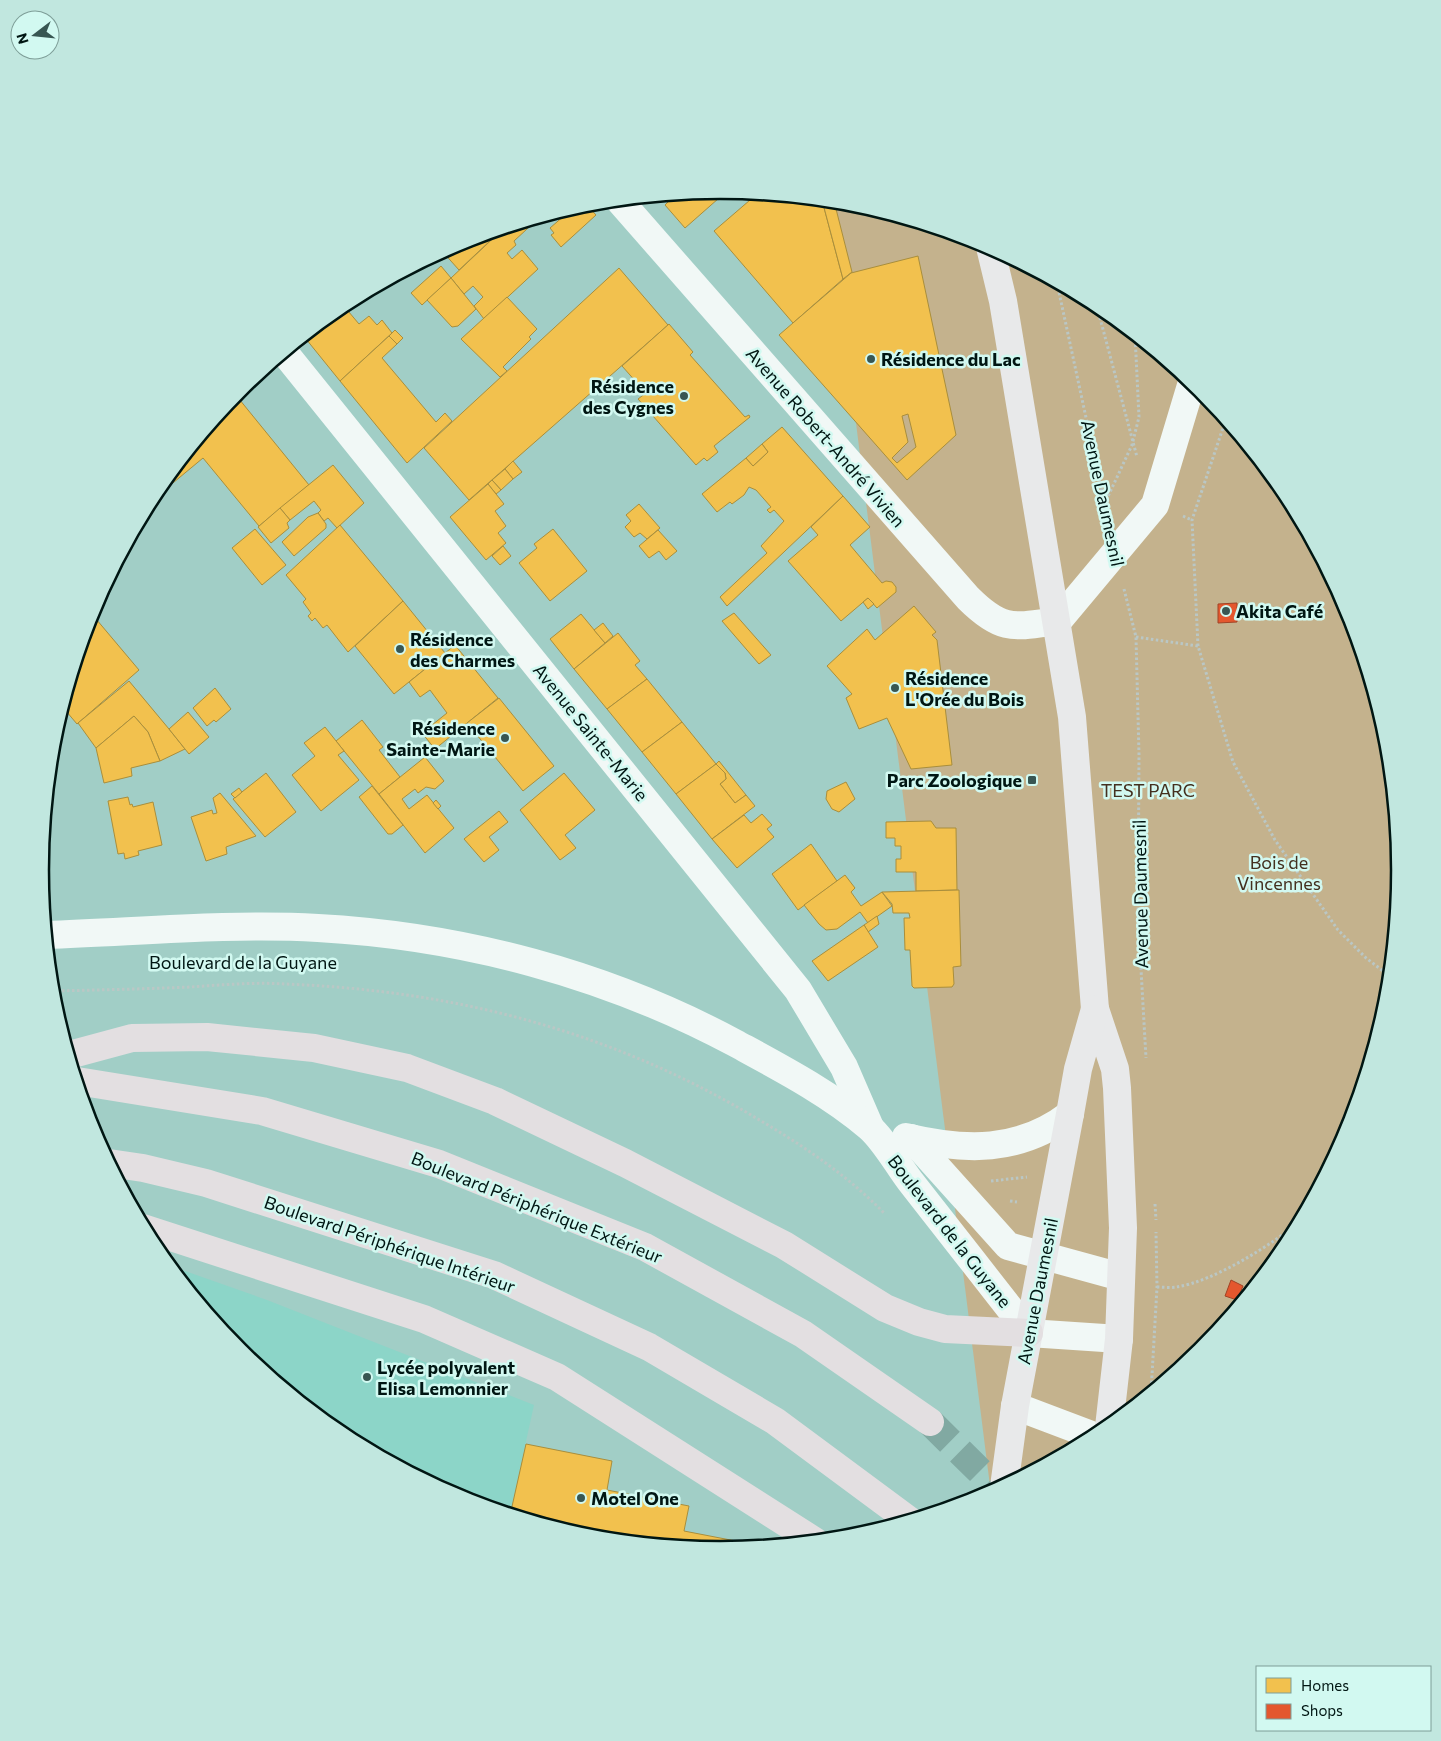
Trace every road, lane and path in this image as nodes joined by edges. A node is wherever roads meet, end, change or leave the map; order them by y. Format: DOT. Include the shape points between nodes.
graph roads {
  1 [pos="624,206"];
  2 [pos="992,257"];
  3 [pos="1059,291"];
  4 [pos="1099,316"];
  5 [pos="1136,344"];
  6 [pos="288,357"];
  7 [pos="1189,391"];
  8 [pos="1224,426"];
  9 [pos="1132,445"];
  10 [pos="1139,462"];
  11 [pos="1104,505"];
  12 [pos="1155,505"];
  13 [pos="1192,520"];
  14 [pos="1115,552"];
  15 [pos="1058,621"];
  16 [pos="1136,637"];
  17 [pos="1198,646"];
  18 [pos="52,935"];
  19 [pos="1384,973"];
  20 [pos="60,991"];
  21 [pos="1095,1009"];
  22 [pos="75,1053"];
  23 [pos="1146,1067"];
  24 [pos="83,1082"];
  25 [pos="1070,1114"];
  26 [pos="871,1129"];
  27 [pos="911,1138"];
  28 [pos="116,1164"];
  29 [pos="1155,1202"];
  30 [pos="884,1213"];
  31 [pos="1156,1221"];
  32 [pos="1289,1228"];
  33 [pos="1156,1230"];
  34 [pos="154,1231"];
  35 [pos="1044,1254"];
  36 [pos="1121,1277"];
  37 [pos="1157,1287"];
  38 [pos="1029,1333"];
  39 [pos="1119,1339"];
  40 [pos="1151,1385"];
  41 [pos="1015,1406"];
  42 [pos="1110,1417"];
  43 [pos="930,1422"];
  44 [pos="1087,1433"];
  45 [pos="1005,1479"];
  46 [pos="904,1516"];
  47 [pos="808,1537"];
  1 -- 15 [label="street, Avenue Robert-André Vivien" via="979,610 1000,624 1010,626"];
  2 -- 15 [label="main road, Avenue Daumesnil"];
  3 -- 11 [label="path, Avenue Daumesnil"];
  4 -- 9 [label="path"];
  5 -- 9 [label="path" via="1138,417"];
  6 -- 26 [label="street, Avenue Sainte-Marie" via="798,990 844,1068"];
  7 -- 12 [label="street"];
  8 -- 13 [label="path"];
  9 -- 10 [label="path"];
  9 -- 11 [label="path"];
  11 -- 14 [label="path, Avenue Daumesnil"];
  12 -- 13 [label="path"];
  12 -- 14 [label="street"];
  13 -- 17 [label="path"];
  14 -- 15 [label="street"];
  14 -- 16 [label="path, Avenue Daumesnil"];
  15 -- 21 [label="main road, Avenue Daumesnil" via="1072,717"];
  16 -- 17 [label="path"];
  16 -- 23 [label="path, Avenue Daumesnil" via="1138,916"];
  17 -- 19 [label="path" via="1233,762 1275,840 1338,930"];
  18 -- 26 [label="street, Boulevard de la Guyane" via="258,927 317,928 396,934 539,964 657,1004 707,1028 794,1075"];
  20 -- 30 [label="path, Boulevard de la Guyane" via="281,983 397,992 448,1000 516,1017 597,1041 645,1060 730,1102 822,1160"];
  21 -- 25 [label="main road, Avenue Daumesnil" via="1078,1069"];
  21 -- 36 [label="main road, Avenue Daumesnil" via="1115,1070 1117,1088 1123,1213"];
  22 -- 38 [label="highway" via="132,1038 207,1037 314,1048 407,1068 495,1101 625,1163 784,1245 885,1308 919,1322 945,1328"];
  24 -- 43 [label="highway, Boulevard Périphérique Extérieur" via="262,1111 439,1164 645,1247 803,1334"];
  25 -- 27 [label="street" via="1057,1124 999,1146 961,1147"];
  25 -- 35 [label="main road, Avenue Daumesnil"];
  26 -- 27 [label="street, Boulevard de la Guyane"];
  26 -- 38 [label="street, Boulevard de la Guyane"];
  27 -- 35 [label="street, Boulevard de la Guyane" via="1008,1246"];
  28 -- 46 [label="highway, Boulevard Périphérique Intérieur" via="206,1183 494,1276 649,1347 775,1421"];
  29 -- 31 [label="path"];
  32 -- 37 [label="path" via="1264,1247 1213,1274 1176,1287"];
  33 -- 37 [label="path"];
  34 -- 47 [label="highway" via="424,1319 557,1377"];
  35 -- 36 [label="street, Boulevard de la Guyane"];
  35 -- 38 [label="main road, Avenue Daumesnil"];
  36 -- 39 [label="main road, Avenue Daumesnil"];
  37 -- 40 [label="path"];
  38 -- 39 [label="street"];
  38 -- 41 [label="main road, Avenue Daumesnil"];
  39 -- 42 [label="main road, Avenue Daumesnil"];
  41 -- 44 [label="street"];
  41 -- 45 [label="main road, Avenue Daumesnil"];
}
